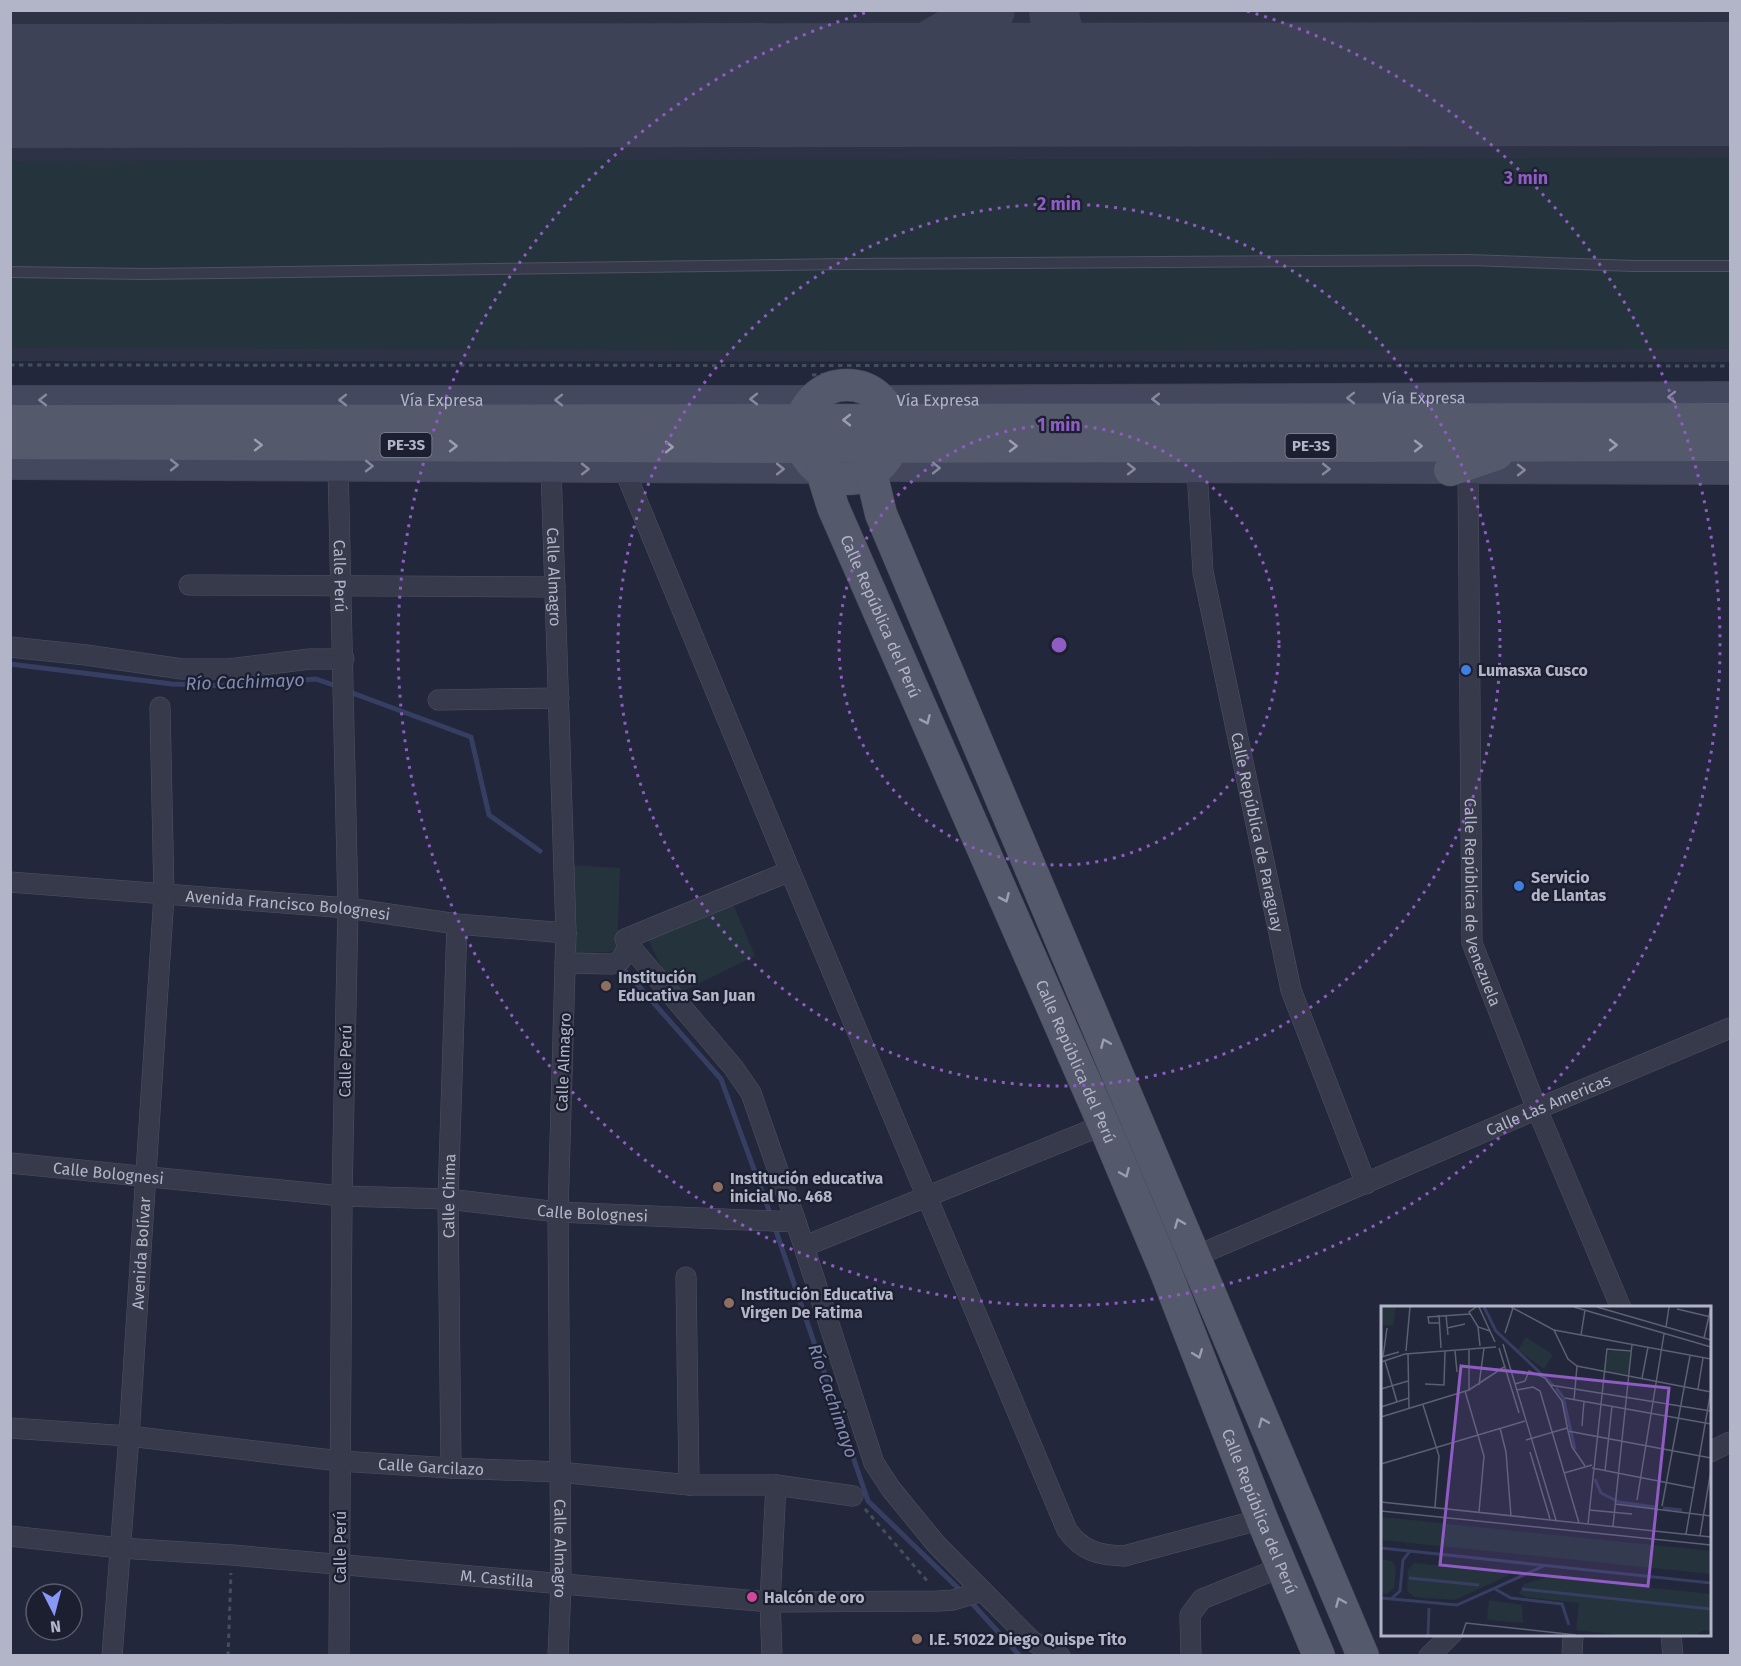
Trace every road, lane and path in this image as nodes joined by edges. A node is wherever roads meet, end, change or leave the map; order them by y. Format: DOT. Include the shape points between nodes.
graph roads {
  1 [pos="1731,266"];
  2 [pos="10,272"];
  3 [pos="10,365"];
  4 [pos="1731,366"];
  5 [pos="1731,396"];
  6 [pos="1284,398"];
  7 [pos="1449,398"];
  8 [pos="10,400"];
  9 [pos="89,400"];
  10 [pos="1731,418"];
  11 [pos="10,421"];
  12 [pos="1521,432"];
  13 [pos="156,433"];
  14 [pos="1220,433"];
  15 [pos="883,441"];
  16 [pos="811,442"];
  17 [pos="10,443"];
  18 [pos="1731,445"];
  19 [pos="10,465"];
  20 [pos="85,465"];
  21 [pos="338,466"];
  22 [pos="552,469"];
  23 [pos="624,469"];
  24 [pos="1197,469"];
  25 [pos="1283,469"];
  26 [pos="1459,470"];
  27 [pos="1731,470"];
  28 [pos="189,585"];
  29 [pos="340,586"];
  30 [pos="555,586"];
  31 [pos="10,647"];
  32 [pos="343,668"];
  33 [pos="559,698"];
  34 [pos="438,700"];
  35 [pos="160,707"];
  36 [pos="790,870"];
  37 [pos="10,882"];
  38 [pos="164,895"];
  39 [pos="348,908"];
  40 [pos="457,924"];
  41 [pos="566,933"];
  42 [pos="621,956"];
  43 [pos="565,963"];
  44 [pos="1731,1028"];
  45 [pos="1537,1109"];
  46 [pos="1134,1111"];
  47 [pos="1104,1125"];
  48 [pos="10,1163"];
  49 [pos="144,1176"];
  50 [pos="1366,1184"];
  51 [pos="342,1196"];
  52 [pos="926,1196"];
  53 [pos="448,1199"];
  54 [pos="558,1212"];
  55 [pos="790,1222"];
  56 [pos="805,1246"];
  57 [pos="1193,1258"];
  58 [pos="1165,1270"];
  59 [pos="686,1277"];
  60 [pos="1620,1306"];
  61 [pos="10,1428"];
  62 [pos="129,1436"];
  63 [pos="1731,1442"];
  64 [pos="1711,1452"];
  65 [pos="340,1461"];
  66 [pos="452,1468"];
  67 [pos="559,1472"];
  68 [pos="689,1485"];
  69 [pos="776,1485"];
  70 [pos="853,1496"];
  71 [pos="1262,1519"];
  72 [pos="10,1536"];
  73 [pos="120,1548"];
  74 [pos="232,1555"];
  75 [pos="340,1565"];
  76 [pos="1282,1568"];
  77 [pos="561,1585"];
  78 [pos="934,1589"];
  79 [pos="978,1593"];
  80 [pos="770,1602"];
  81 [pos="1451,1636"];
  82 [pos="1573,1636"];
  83 [pos="1671,1636"];
  84 [pos="112,1656"];
  85 [pos="228,1656"];
  86 [pos="339,1656"];
  87 [pos="558,1656"];
  88 [pos="772,1656"];
  89 [pos="1060,1656"];
  90 [pos="1191,1656"];
  91 [pos="1319,1656"];
  92 [pos="1363,1656"];
  93 [pos="1429,1656"];
  94 [pos="1572,1656"];
  95 [pos="1673,1656"];
  1 -- 2 [label="lane" via="1457,260 144,274"];
  3 -- 4 [label="path"];
  5 -- 7 [label="main road, Vía Expresa / PE-3S, one-way"];
  7 -- 6 [label="main road, Vía Expresa / PE-3S, one-way"];
  6 -- 14 [label="main road"];
  6 -- 15 [label="main road, Vía Expresa / PE-3S, one-way"];
  7 -- 12 [label="main road"];
  9 -- 8 [label="main road, Vía Expresa / PE-3S, one-way"];
  9 -- 13 [label="main road"];
  16 -- 9 [label="main road, Vía Expresa / PE-3S, one-way"];
  10 -- 12 [label="main road, Vía Expresa / PE-3S"];
  11 -- 13 [label="main road, Vía Expresa / PE-3S"];
  12 -- 14 [label="main road, Vía Expresa / PE-3S"];
  12 -- 18 [label="main road, Vía Expresa / PE-3S, one-way"];
  12 -- 26 [label="main road"];
  13 -- 16 [label="main road, Vía Expresa / PE-3S"];
  13 -- 17 [label="main road, Vía Expresa / PE-3S"];
  13 -- 20 [label="main road"];
  14 -- 15 [label="main road, Vía Expresa / PE-3S"];
  14 -- 25 [label="main road"];
  15 -- 16 [label="main road, Vía Expresa / PE-3S, one-way"];
  15 -- 16 [label="main road, Vía Expresa / PE-3S" via="859,478 846,479 834,478"];
  15 -- 24 [label="main road, Vía Expresa / PE-3S, one-way"];
  46 -- 15 [label="main road, Calle República del Perú, one-way" via="881,514"];
  23 -- 16 [label="main road, Vía Expresa / PE-3S, one-way"];
  16 -- 47 [label="main road, Calle República del Perú, one-way" via="833,507"];
  19 -- 20 [label="main road, Vía Expresa / PE-3S"];
  20 -- 21 [label="main road, Vía Expresa / PE-3S, one-way"];
  21 -- 22 [label="main road, Vía Expresa / PE-3S, one-way"];
  21 -- 29 [label="street, Calle Perú"];
  22 -- 23 [label="main road, Vía Expresa / PE-3S, one-way"];
  22 -- 30 [label="street, Calle Almagro"];
  23 -- 36 [label="street"];
  24 -- 25 [label="main road, Vía Expresa / PE-3S"];
  24 -- 50 [label="street, Calle República de Paraguay" via="1203,572 1292,990"];
  25 -- 26 [label="main road, Vía Expresa / PE-3S, one-way"];
  26 -- 27 [label="main road, Vía Expresa / PE-3S, one-way"];
  26 -- 45 [label="street, Calle República de Venezuela" via="1472,943"];
  28 -- 29 [label="street"];
  29 -- 30 [label="street"];
  29 -- 32 [label="street, Calle Perú"];
  30 -- 33 [label="street, Calle Almagro"];
  31 -- 32 [label="street" via="182,669 230,669 310,659"];
  32 -- 39 [label="street, Calle Perú"];
  33 -- 34 [label="street"];
  33 -- 41 [label="street, Calle Almagro"];
  35 -- 38 [label="street, Avenida Bolívar"];
  36 -- 42 [label="street" via="626,939"];
  36 -- 52 [label="street"];
  37 -- 38 [label="street, Avenida Francisco Bolognesi"];
  38 -- 39 [label="street, Avenida Francisco Bolognesi"];
  38 -- 49 [label="street, Avenida Bolívar"];
  39 -- 40 [label="street, Avenida Francisco Bolognesi"];
  39 -- 51 [label="street, Calle Perú"];
  40 -- 41 [label="street, Avenida Francisco Bolognesi"];
  40 -- 53 [label="street, Calle Chima"];
  41 -- 43 [label="street, Calle Almagro"];
  42 -- 43 [label="street"];
  42 -- 55 [label="street" via="733,1067 751,1093"];
  43 -- 54 [label="street, Calle Almagro"];
  44 -- 45 [label="street, Calle Las Americas"];
  45 -- 50 [label="street, Calle Las Americas"];
  45 -- 60 [label="street, Calle República de Venezuela"];
  46 -- 47 [label="street"];
  57 -- 46 [label="main road, Calle República del Perú, one-way"];
  47 -- 52 [label="street"];
  47 -- 58 [label="main road, Calle República del Perú, one-way"];
  48 -- 49 [label="street, Calle Bolognesi"];
  49 -- 51 [label="street, Calle Bolognesi"];
  49 -- 62 [label="street, Avenida Bolívar"];
  50 -- 57 [label="street, Calle Las Americas"];
  51 -- 53 [label="street, Calle Bolognesi"];
  51 -- 65 [label="street, Calle Perú"];
  52 -- 56 [label="street"];
  52 -- 71 [label="street" via="1067,1530 1076,1543 1099,1553 1124,1556"];
  53 -- 54 [label="street, Calle Bolognesi"];
  53 -- 66 [label="street, Calle Chima"];
  54 -- 55 [label="street, Calle Bolognesi"];
  54 -- 67 [label="street, Calle Almagro"];
  55 -- 56 [label="street"];
  56 -- 79 [label="street" via="874,1463"];
  57 -- 58 [label="street, Calle Las Americas"];
  92 -- 57 [label="main road, Calle República del Perú, one-way"];
  58 -- 71 [label="main road, Calle República del Perú, one-way"];
  59 -- 68 [label="street"];
  61 -- 62 [label="street, Calle Garcilazo"];
  62 -- 65 [label="street, Calle Garcilazo"];
  62 -- 73 [label="street, Avenida Bolívar"];
  63 -- 64 [label="street"];
  65 -- 66 [label="street, Calle Garcilazo"];
  65 -- 75 [label="street, Calle Perú"];
  66 -- 67 [label="street, Calle Garcilazo"];
  67 -- 68 [label="street, Calle Garcilazo"];
  67 -- 77 [label="street, Calle Almagro"];
  68 -- 69 [label="street, Calle Garcilazo"];
  69 -- 70 [label="street, Calle Garcilazo"];
  69 -- 80 [label="street"];
  70 -- 78 [label="path"];
  71 -- 76 [label="main road, Calle República del Perú"];
  72 -- 73 [label="street, M. Castilla"];
  73 -- 74 [label="street, M. Castilla"];
  73 -- 84 [label="street, Avenida Bolívar"];
  74 -- 75 [label="street, M. Castilla"];
  74 -- 85 [label="path"];
  75 -- 77 [label="street, M. Castilla"];
  75 -- 86 [label="street, Calle Perú"];
  76 -- 90 [label="street" via="1202,1599 1190,1615"];
  76 -- 91 [label="main road, Calle República del Perú"];
  77 -- 80 [label="street, M. Castilla"];
  77 -- 87 [label="street, Calle Almagro"];
  79 -- 80 [label="street, M. Castilla" via="953,1600 889,1603"];
  79 -- 89 [label="street" via="1032,1641"];
  80 -- 88 [label="street"];
  81 -- 93 [label="street"];
  82 -- 94 [label="street"];
  83 -- 95 [label="street"];
}
